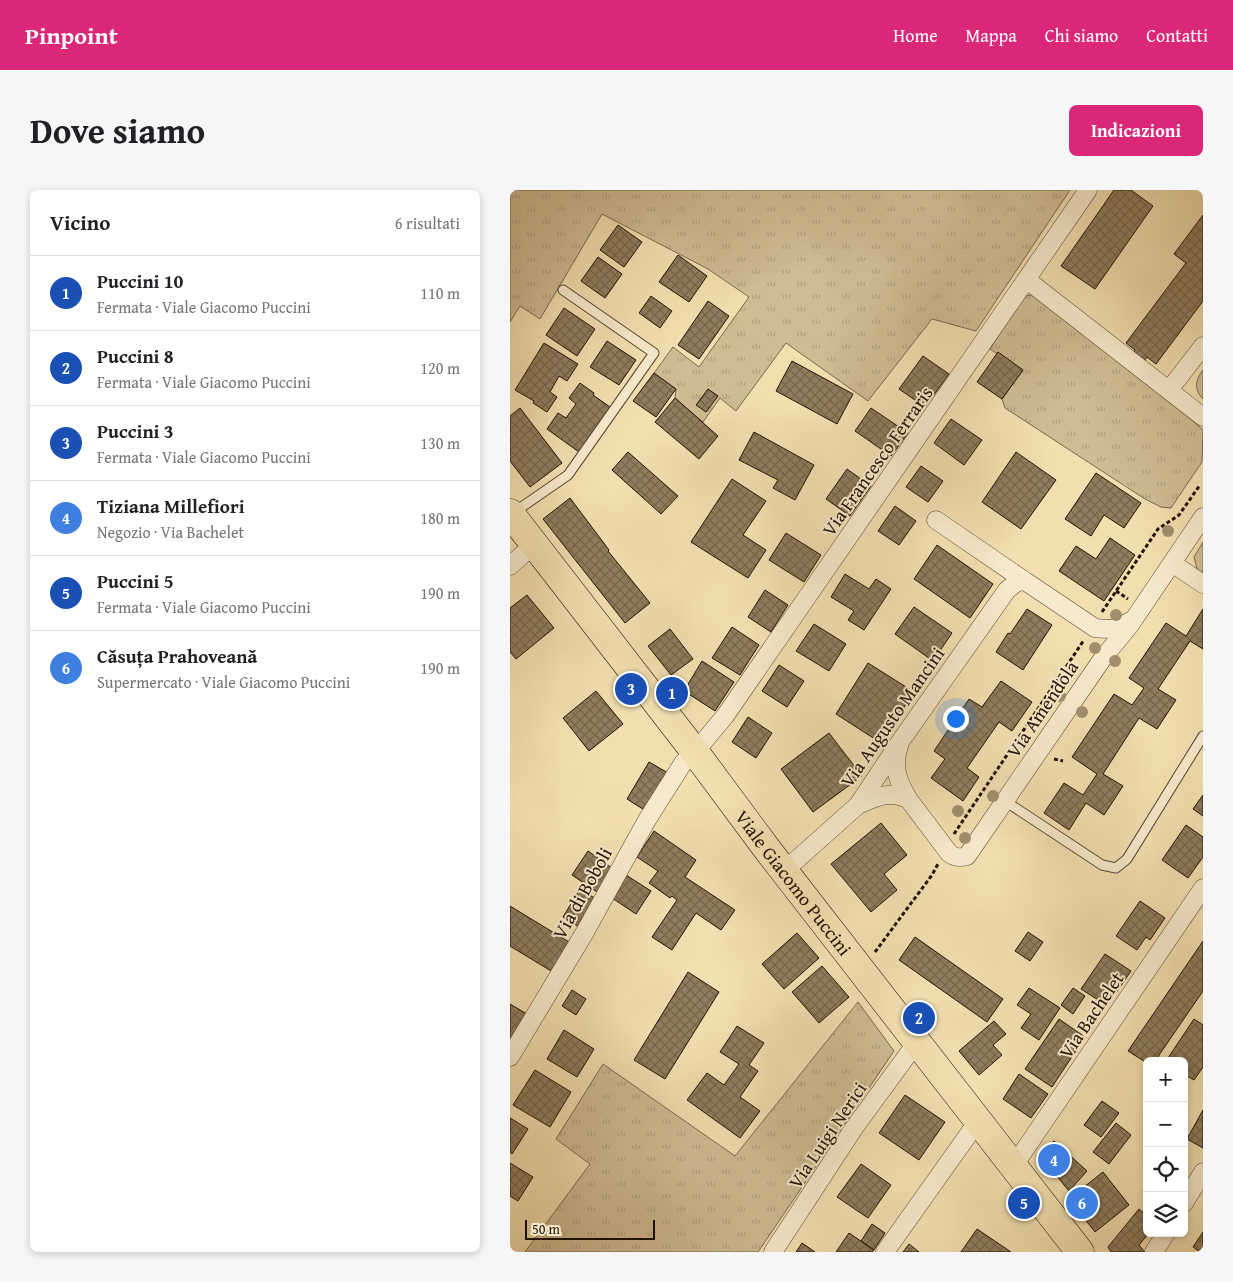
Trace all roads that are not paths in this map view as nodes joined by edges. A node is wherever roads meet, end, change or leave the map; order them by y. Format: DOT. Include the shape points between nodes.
graph roads {
  1 [pos="1088,190"];
  2 [pos="1028,280"];
  3 [pos="563,290"];
  4 [pos="1203,346"];
  5 [pos="1169,390"];
  6 [pos="1203,418"];
  7 [pos="510,514"];
  8 [pos="1203,517"];
  9 [pos="936,520"];
  10 [pos="534,544"];
  11 [pos="1172,563"];
  12 [pos="510,566"];
  13 [pos="1025,581"];
  14 [pos="1203,584"];
  15 [pos="1134,619"];
  16 [pos="1094,626"];
  17 [pos="1103,658"];
  18 [pos="1203,736"];
  19 [pos="902,739"];
  20 [pos="695,752"];
  21 [pos="909,800"];
  22 [pos="1005,801"];
  23 [pos="858,805"];
  24 [pos="784,871"];
  25 [pos="1203,888"];
  26 [pos="917,1042"];
  27 [pos="510,1058"];
  28 [pos="978,1121"];
  29 [pos="1013,1166"];
  30 [pos="1203,1172"];
  31 [pos="1188,1196"];
  32 [pos="1163,1237"];
  33 [pos="773,1252"];
  34 [pos="885,1252"];
  35 [pos="1080,1252"];
  36 [pos="1154,1252"];
  1 -- 2 [label="street, Via Francesco Ferraris"];
  2 -- 5 [label="street"];
  2 -- 20 [label="street, Via Francesco Ferraris" via="757,671"];
  3 -- 7 [label="lane" via="654,353 568,475"];
  4 -- 5 [label="street"];
  5 -- 6 [label="street"];
  7 -- 10 [label="main road, Viale Giacomo Puccini"];
  8 -- 11 [label="street, Via Amendola"];
  9 -- 13 [label="street"];
  10 -- 12 [label="street"];
  10 -- 20 [label="main road, Viale Giacomo Puccini"];
  11 -- 14 [label="street"];
  11 -- 15 [label="street, Via Amendola"];
  13 -- 16 [label="street"];
  13 -- 19 [label="street, Via Augusto Mancini" via="1017,582 1007,590"];
  15 -- 16 [label="street" via="1120,628 1107,630"];
  15 -- 17 [label="street, Via Amendola"];
  16 -- 17 [label="street" via="1102,644"];
  17 -- 22 [label="street, Via Amendola"];
  18 -- 22 [label="lane" via="1127,859 1116,868 1102,866"];
  19 -- 21 [label="street, Via Amendola" via="896,768"];
  19 -- 23 [label="street, Via Augusto Mancini"];
  20 -- 24 [label="main road, Viale Giacomo Puccini"];
  20 -- 27 [label="street, Via di Boboli" via="683,763 647,820 586,932"];
  21 -- 22 [label="street, Via Amendola" via="949,853 962,858 970,853"];
  21 -- 23 [label="street" via="890,794"];
  23 -- 24 [label="street, Via Augusto Mancini"];
  24 -- 26 [label="main road, Viale Giacomo Puccini"];
  25 -- 29 [label="street, Via Bachelet"];
  26 -- 28 [label="main road, Viale Giacomo Puccini"];
  26 -- 33 [label="street, Via Luigi Nerici" via="854,1128"];
  28 -- 29 [label="main road, Viale Giacomo Puccini"];
  28 -- 34 [label="street"];
  29 -- 35 [label="main road, Viale Giacomo Puccini"];
  30 -- 31 [label="street"];
  32 -- 36 [label="street"];
}
